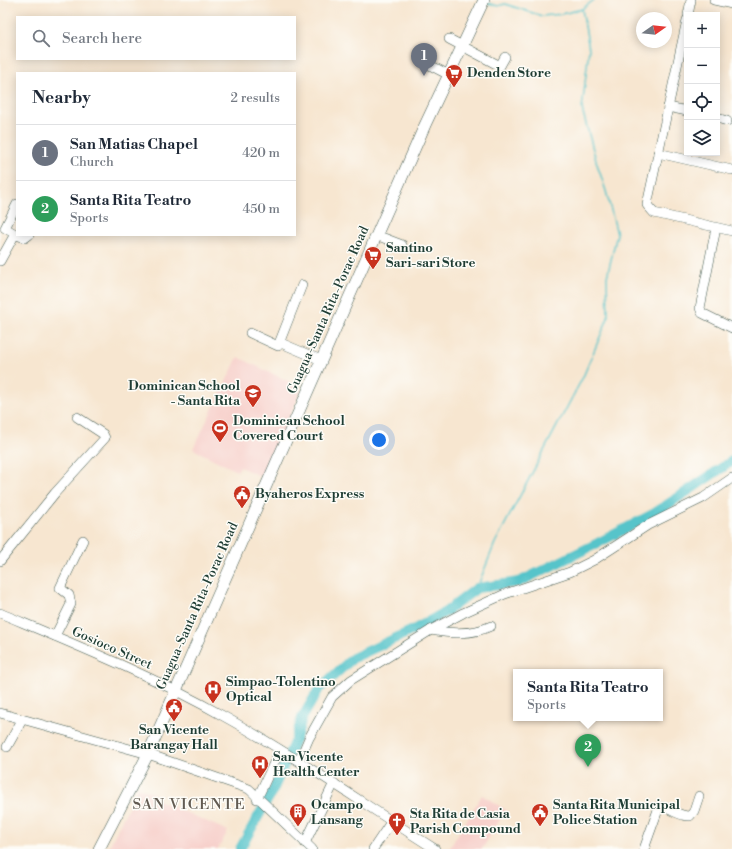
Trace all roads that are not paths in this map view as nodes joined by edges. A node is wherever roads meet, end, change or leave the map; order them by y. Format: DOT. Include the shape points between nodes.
graph roads {
  1 [pos="691,0"];
  2 [pos="714,0"];
  3 [pos="483,1"];
  4 [pos="732,4"];
  5 [pos="689,12"];
  6 [pos="684,34"];
  7 [pos="449,39"];
  8 [pos="463,46"];
  9 [pos="505,57"];
  10 [pos="422,61"];
  11 [pos="449,75"];
  12 [pos="668,107"];
  13 [pos="684,110"];
  14 [pos="720,119"];
  15 [pos="727,121"];
  16 [pos="658,153"];
  17 [pos="732,170"];
  18 [pos="16,206"];
  19 [pos="716,228"];
  20 [pos="732,230"];
  21 [pos="16,235"];
  22 [pos="376,235"];
  23 [pos="402,245"];
  24 [pos="0,261"];
  25 [pos="302,285"];
  26 [pos="732,328"];
  27 [pos="250,333"];
  28 [pos="281,343"];
  29 [pos="321,360"];
  30 [pos="77,417"];
  31 [pos="732,478"];
  32 [pos="83,540"];
  33 [pos="0,561"];
  34 [pos="0,613"];
  35 [pos="492,626"];
  36 [pos="431,630"];
  37 [pos="55,636"];
  38 [pos="175,690"];
  39 [pos="3,714"];
  40 [pos="22,720"];
  41 [pos="0,723"];
  42 [pos="7,747"];
  43 [pos="281,750"];
  44 [pos="148,754"];
  45 [pos="297,760"];
  46 [pos="334,783"];
  47 [pos="699,796"];
  48 [pos="258,800"];
  49 [pos="391,822"];
  50 [pos="305,842"];
  51 [pos="99,849"];
  52 [pos="312,849"];
  53 [pos="373,849"];
  54 [pos="435,849"];
  55 [pos="644,849"];
  1 -- 5 [label="street"];
  2 -- 4 [label="street"];
  3 -- 8 [label="main road, Guagua-Santa Rita-Porac Road"];
  6 -- 12 [label="street"];
  7 -- 8 [label="street"];
  8 -- 9 [label="street" via="500,66"];
  8 -- 11 [label="main road, Guagua-Santa Rita-Porac Road"];
  10 -- 11 [label="street"];
  11 -- 22 [label="main road, Guagua-Santa Rita-Porac Road"];
  12 -- 13 [label="street"];
  12 -- 16 [label="street"];
  14 -- 15 [label="street"];
  16 -- 17 [label="street"];
  16 -- 19 [label="street" via="648,205 650,210"];
  18 -- 21 [label="street" via="5,228"];
  19 -- 20 [label="street"];
  19 -- 26 [label="street" via="700,308 702,313"];
  21 -- 24 [label="street"];
  22 -- 23 [label="street"];
  22 -- 29 [label="main road, Guagua-Santa Rita-Porac Road"];
  25 -- 28 [label="street"];
  27 -- 28 [label="street" via="278,346"];
  28 -- 29 [label="street"];
  29 -- 38 [label="main road, Guagua-Santa Rita-Porac Road"];
  30 -- 33 [label="street" via="105,438 54,493"];
  31 -- 36 [label="street" via="703,498 648,525 594,560 570,572 505,594"];
  32 -- 37 [label="street" via="60,588 69,595 72,604"];
  34 -- 37 [label="street, Gosioco Street"];
  35 -- 36 [label="street" via="478,632 450,633"];
  36 -- 45 [label="street" via="351,680 332,697"];
  37 -- 38 [label="street, Gosioco Street"];
  38 -- 43 [label="street, Gosioco Street" via="225,716"];
  38 -- 44 [label="main road, Guagua-Santa Rita-Porac Road"];
  39 -- 40 [label="street"];
  39 -- 41 [label="street"];
  40 -- 42 [label="street"];
  40 -- 44 [label="street"];
  43 -- 45 [label="street, Gosioco Street"];
  43 -- 48 [label="street"];
  44 -- 48 [label="street" via="249,789"];
  44 -- 51 [label="main road, Guagua-Santa Rita-Porac Road"];
  45 -- 46 [label="street, Gosioco Street"];
  46 -- 49 [label="street, Gosioco Street"];
  46 -- 50 [label="street"];
  47 -- 55 [label="street" via="690,816 659,807"];
  48 -- 50 [label="street"];
  49 -- 53 [label="street"];
  49 -- 54 [label="street, Gosioco Street"];
  50 -- 52 [label="street"];
}
